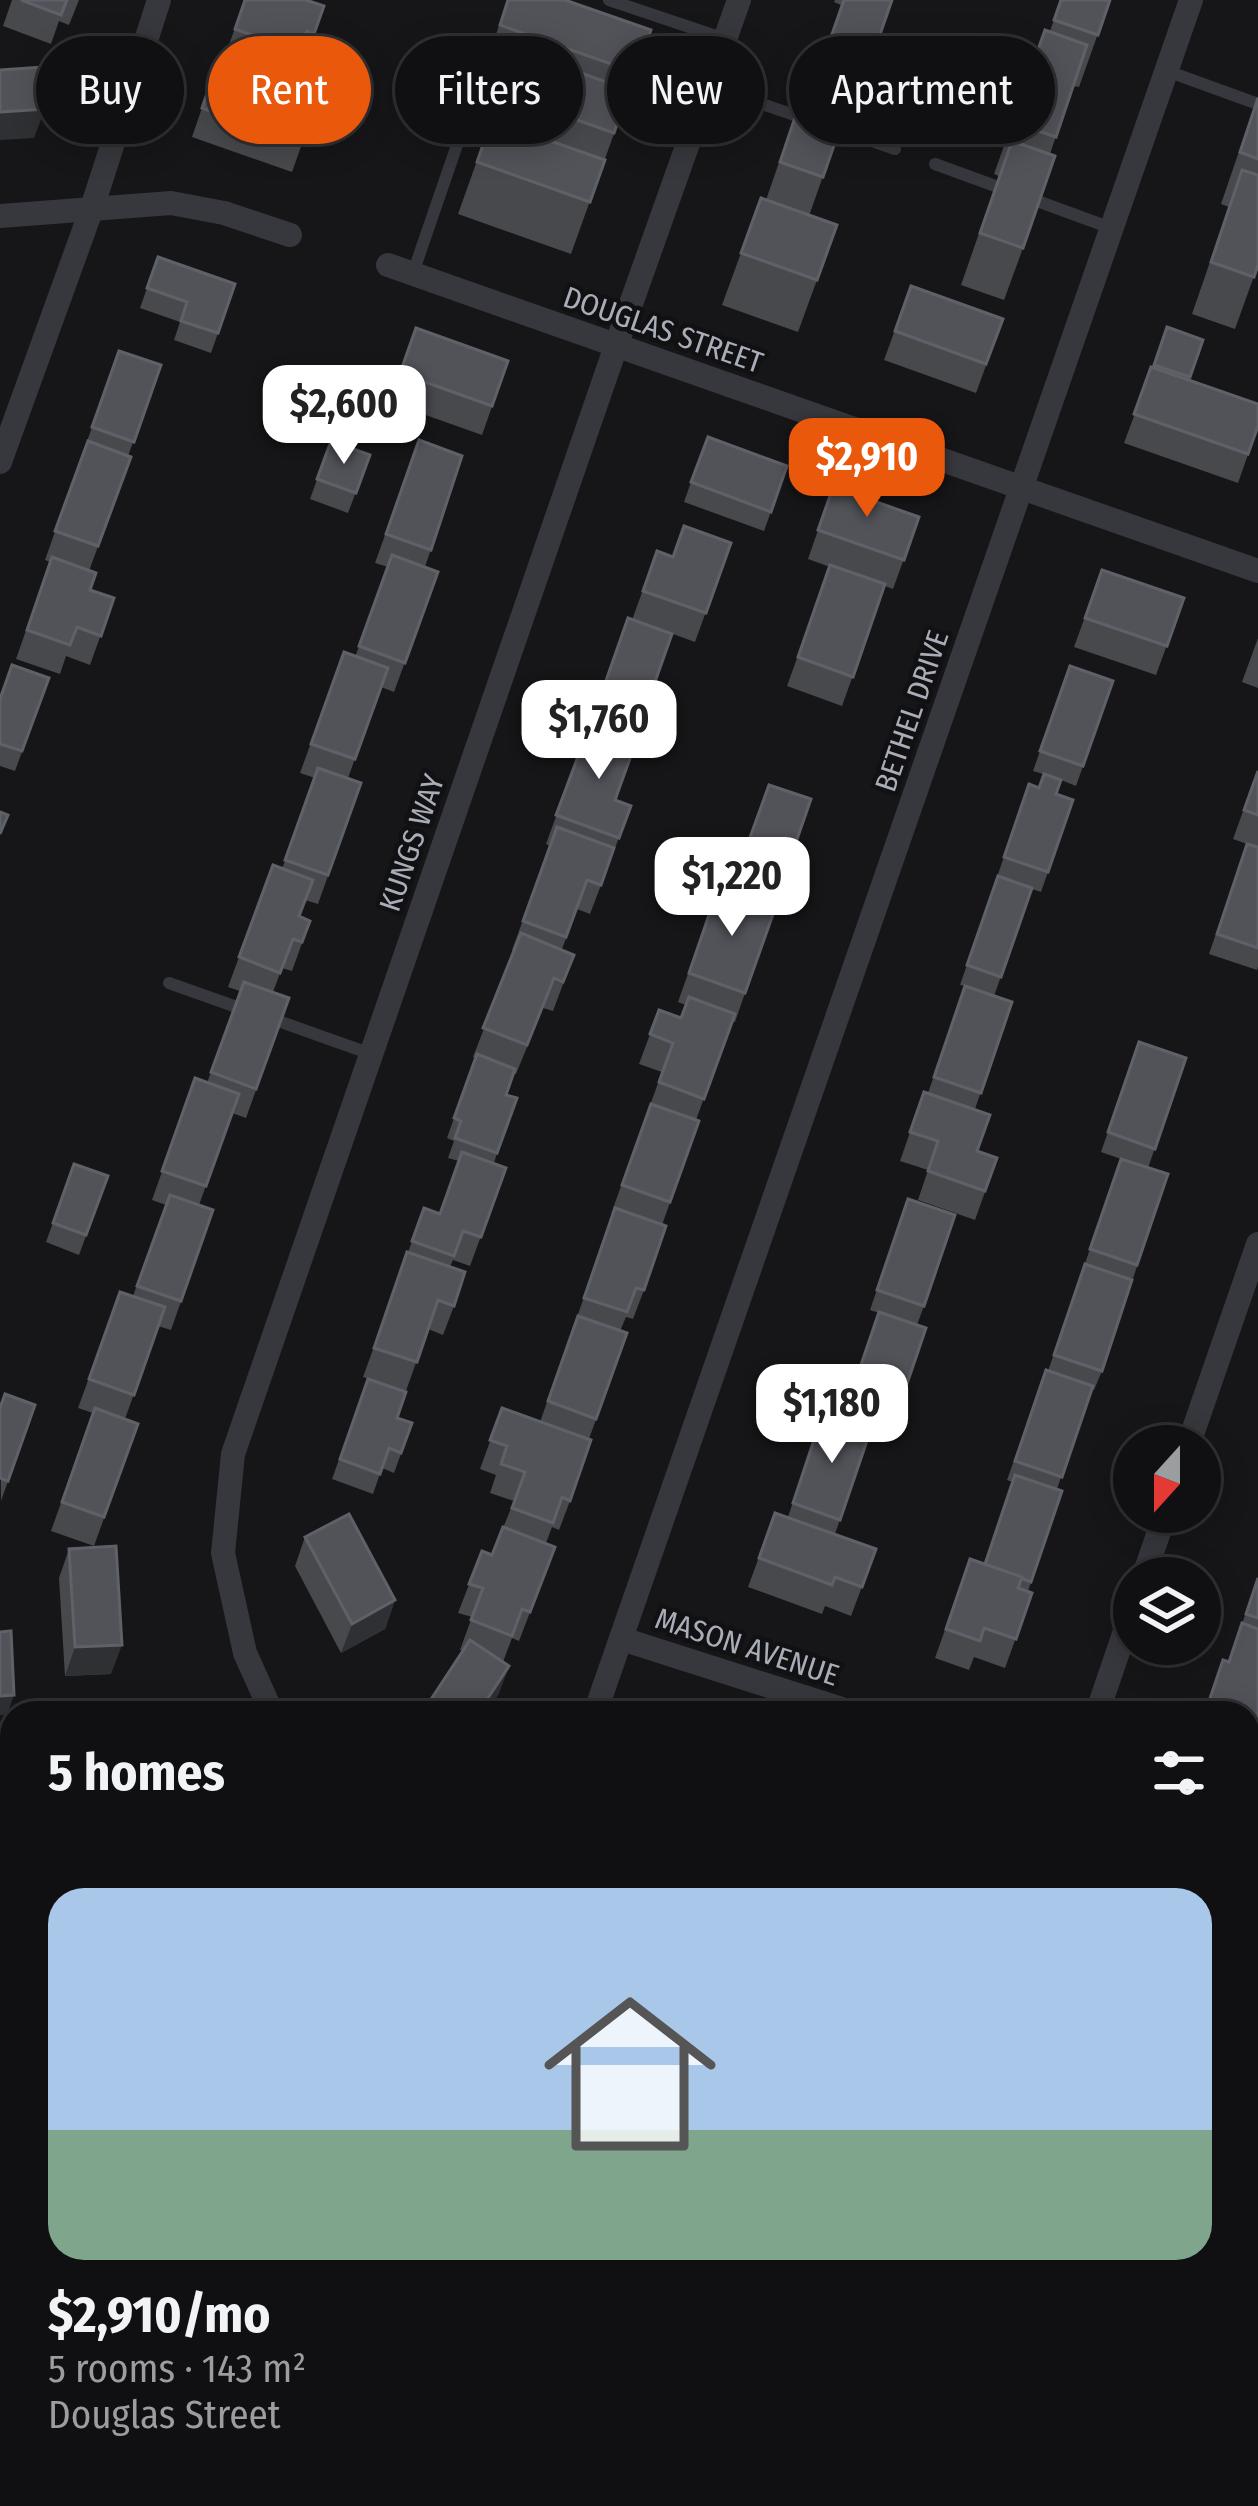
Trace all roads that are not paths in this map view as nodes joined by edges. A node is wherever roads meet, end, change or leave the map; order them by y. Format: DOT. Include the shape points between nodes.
graph roads {
  1 [pos="158,0"];
  2 [pos="609,0"];
  3 [pos="739,0"];
  4 [pos="1191,0"];
  5 [pos="716,36"];
  6 [pos="726,36"];
  7 [pos="1166,71"];
  8 [pos="1258,104"];
  9 [pos="765,105"];
  10 [pos="457,144"];
  11 [pos="687,144"];
  12 [pos="895,149"];
  13 [pos="934,164"];
  14 [pos="92,208"];
  15 [pos="0,216"];
  16 [pos="1112,228"];
  17 [pos="290,235"];
  18 [pos="388,265"];
  19 [pos="413,274"];
  20 [pos="616,346"];
  21 [pos="0,463"];
  22 [pos="1021,488"];
  23 [pos="1258,571"];
  24 [pos="170,983"];
  25 [pos="371,1054"];
  26 [pos="1258,1244"];
  27 [pos="1196,1425"];
  28 [pos="622,1639"];
  29 [pos="1113,1665"];
  30 [pos="267,1701"];
  31 [pos="599,1701"];
  32 [pos="816,1701"];
  33 [pos="1101,1701"];
  1 -- 14 [label="street"];
  2 -- 5 [label="lane"];
  3 -- 6 [label="street, KUNGS WAY"];
  4 -- 7 [label="street, BETHEL DRIVE"];
  7 -- 8 [label="lane"];
  7 -- 16 [label="street, BETHEL DRIVE"];
  9 -- 12 [label="lane"];
  10 -- 19 [label="lane"];
  11 -- 20 [label="street, KUNGS WAY"];
  13 -- 16 [label="lane"];
  14 -- 15 [label="street"];
  14 -- 17 [label="street" via="171,203"];
  14 -- 21 [label="street"];
  16 -- 22 [label="street, BETHEL DRIVE"];
  18 -- 19 [label="street, DOUGLAS STREET"];
  19 -- 20 [label="street, DOUGLAS STREET"];
  20 -- 22 [label="street, DOUGLAS STREET"];
  20 -- 25 [label="street, KUNGS WAY"];
  22 -- 23 [label="street, DOUGLAS STREET"];
  22 -- 28 [label="street, BETHEL DRIVE"];
  24 -- 25 [label="lane"];
  25 -- 30 [label="street, KUNGS WAY" via="233,1454 223,1552 245,1653"];
  26 -- 27 [label="street"];
  28 -- 31 [label="street, BETHEL DRIVE"];
  28 -- 32 [label="street, MASON AVENUE"];
  29 -- 33 [label="street"];
}
